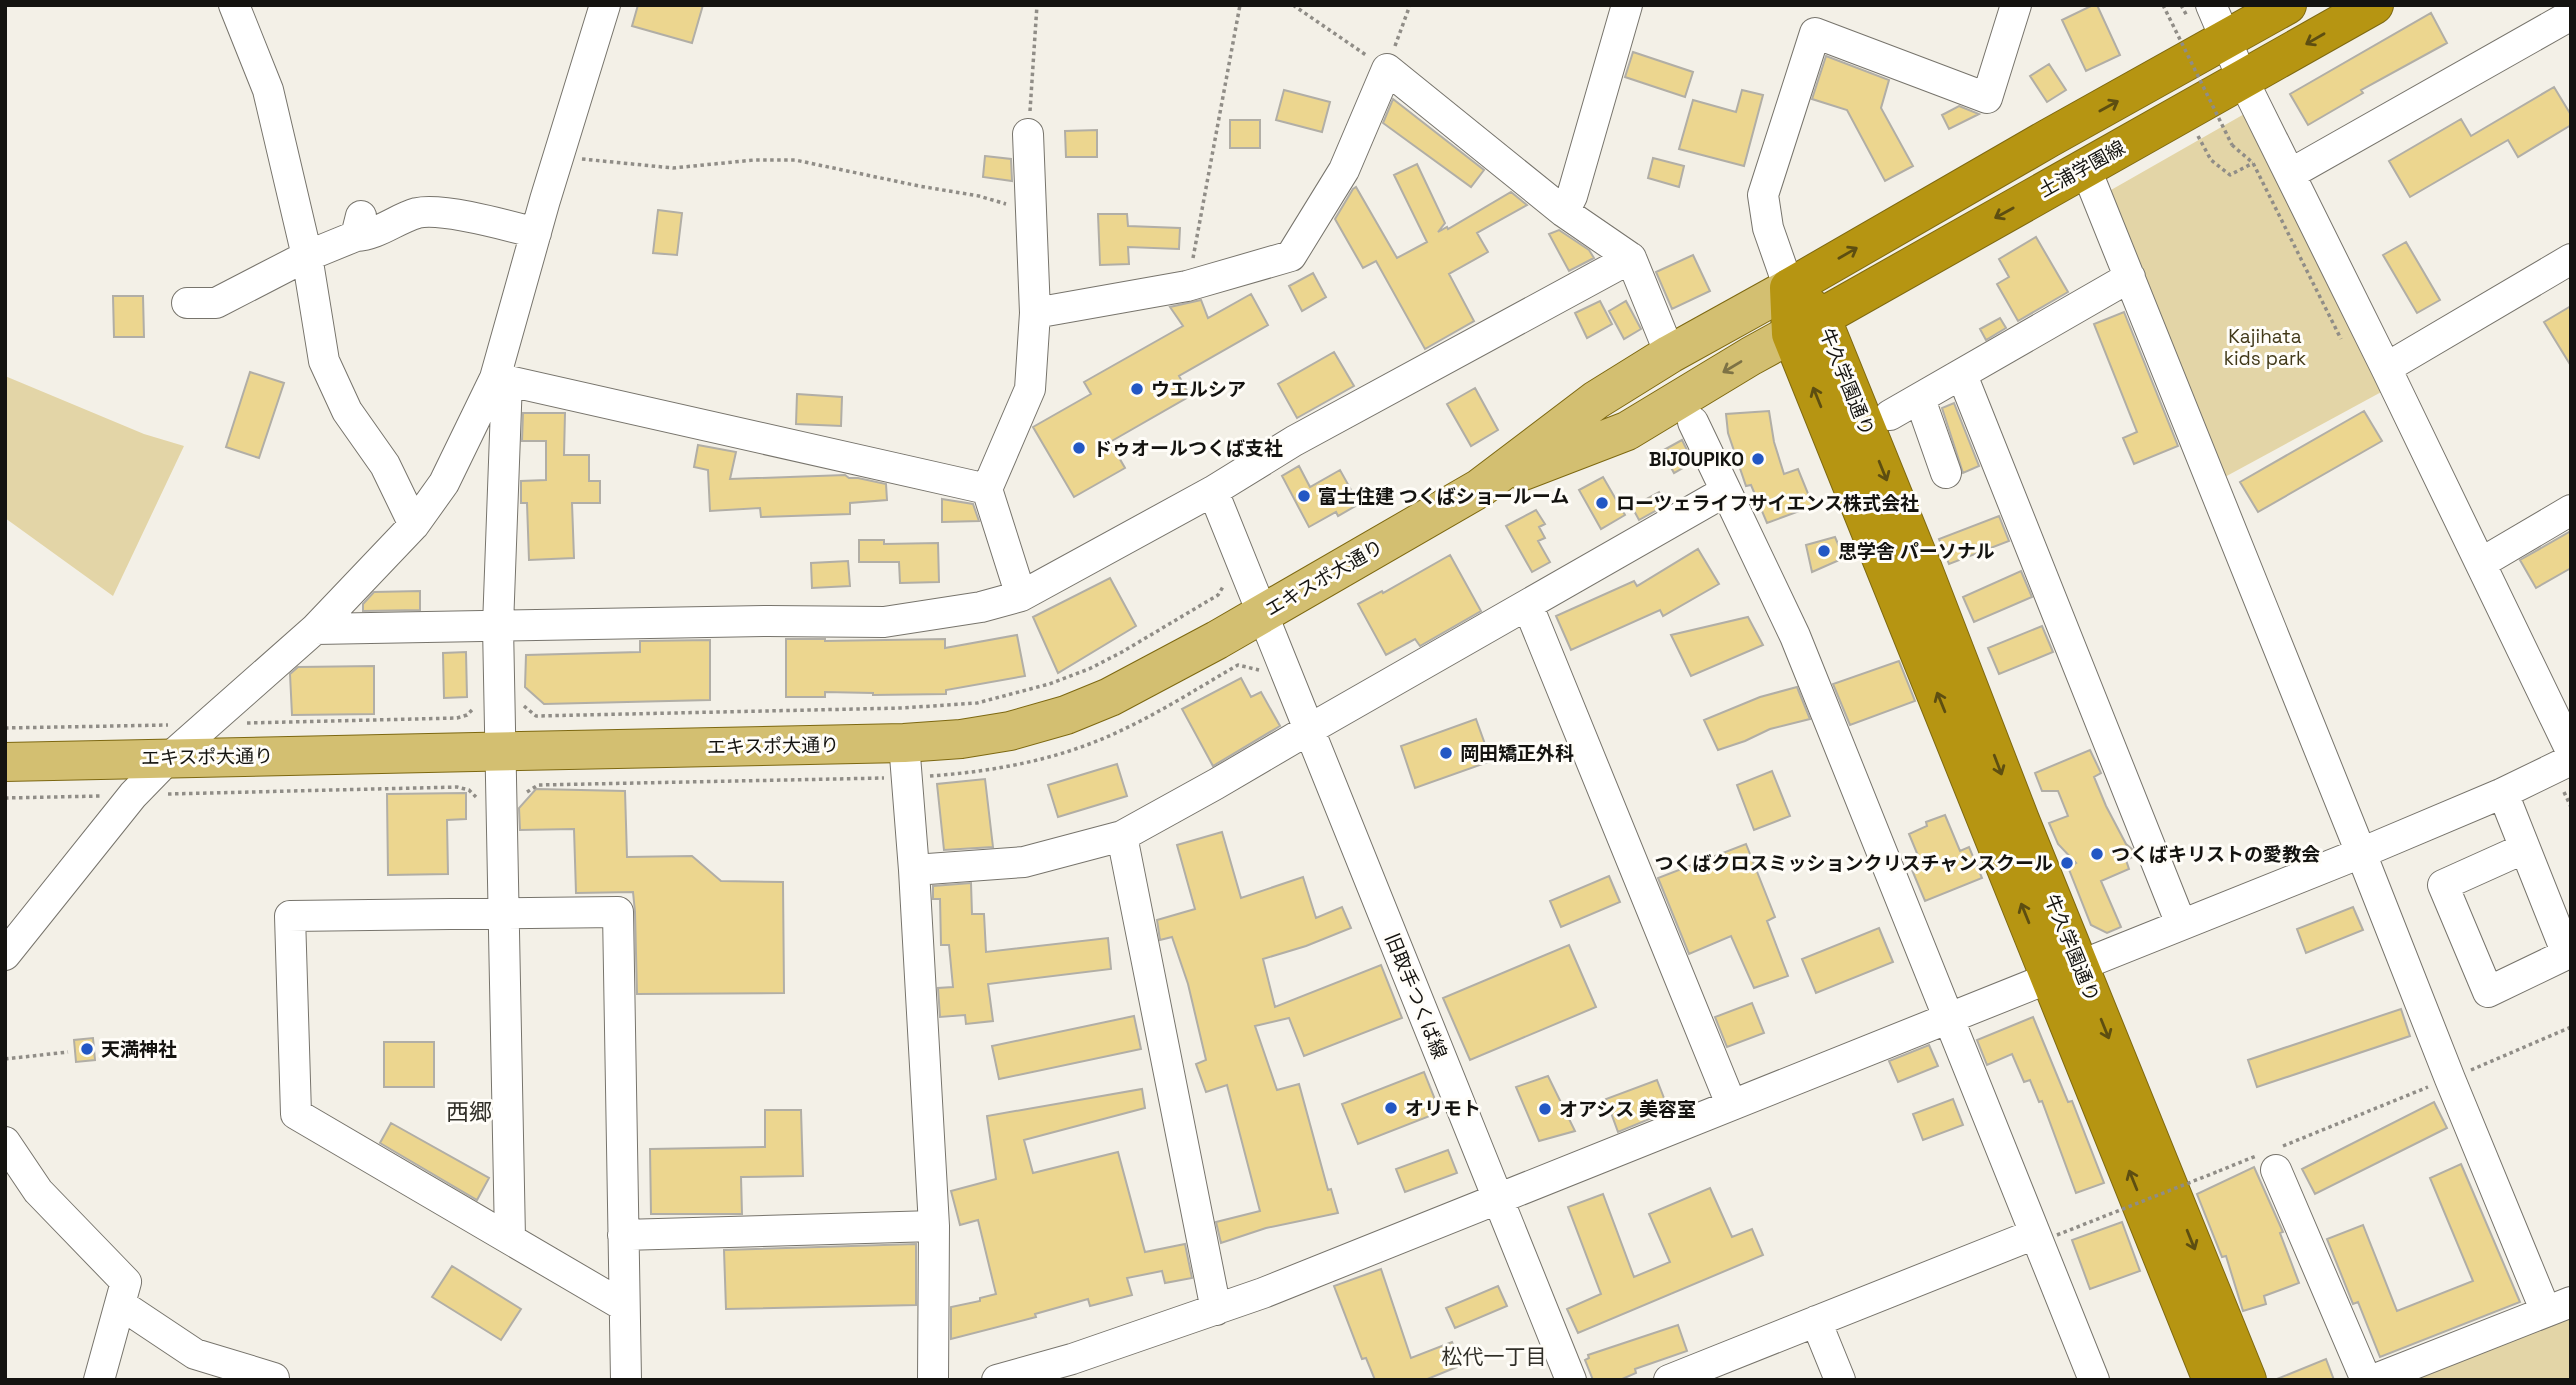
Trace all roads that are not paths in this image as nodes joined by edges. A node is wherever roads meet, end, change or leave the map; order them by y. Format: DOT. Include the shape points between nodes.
graph roads {
  1 [pos="234,5"];
  2 [pos="605,5"];
  3 [pos="1627,5"];
  4 [pos="2016,5"];
  5 [pos="2211,5"];
  6 [pos="2287,5"];
  7 [pos="2374,5"];
  8 [pos="2571,15"];
  9 [pos="2226,40"];
  10 [pos="2243,80"];
  11 [pos="1028,134"];
  12 [pos="2085,167"];
  13 [pos="2290,174"];
  14 [pos="1564,212"];
  15 [pos="536,233"];
  16 [pos="307,256"];
  17 [pos="1631,258"];
  18 [pos="2571,259"];
  19 [pos="2130,277"];
  20 [pos="1790,288"];
  21 [pos="187,303"];
  22 [pos="1035,313"];
  23 [pos="1806,326"];
  24 [pos="1670,354"];
  25 [pos="2386,368"];
  26 [pos="1962,375"];
  27 [pos="501,379"];
  28 [pos="1920,399"];
  29 [pos="1890,415"];
  30 [pos="1693,422"];
  31 [pos="1946,473"];
  32 [pos="1480,488"];
  33 [pos="987,489"];
  34 [pos="1213,491"];
  35 [pos="1726,491"];
  36 [pos="2571,510"];
  37 [pos="414,525"];
  38 [pos="2481,562"];
  39 [pos="1021,596"];
  40 [pos="1528,606"];
  41 [pos="1262,613"];
  42 [pos="498,626"];
  43 [pos="315,629"];
  44 [pos="1308,730"];
  45 [pos="173,741"];
  46 [pos="904,743"];
  47 [pos="500,751"];
  48 [pos="2571,751"];
  49 [pos="2571,760"];
  50 [pos="5,762"];
  51 [pos="2503,793"];
  52 [pos="1122,835"];
  53 [pos="2523,849"];
  54 [pos="2361,853"];
  55 [pos="914,870"];
  56 [pos="502,914"];
  57 [pos="2181,924"];
  58 [pos="5,955"];
  59 [pos="2065,971"];
  60 [pos="1948,1019"];
  61 [pos="1731,1104"];
  62 [pos="5,1142"];
  63 [pos="2272,1157"];
  64 [pos="1498,1197"];
  65 [pos="934,1226"];
  66 [pos="623,1234"];
  67 [pos="2046,1234"];
  68 [pos="510,1238"];
  69 [pos="120,1304"];
  70 [pos="624,1306"];
  71 [pos="2558,1307"];
  72 [pos="1216,1310"];
  73 [pos="1816,1321"];
  74 [pos="274,1378"];
  75 [pos="99,1380"];
  76 [pos="626,1380"];
  77 [pos="933,1380"];
  78 [pos="997,1380"];
  79 [pos="1571,1380"];
  80 [pos="1670,1380"];
  81 [pos="1840,1380"];
  82 [pos="2094,1380"];
  83 [pos="2212,1380"];
  84 [pos="2247,1380"];
  85 [pos="2366,1380"];
  86 [pos="2373,1380"];
  1 -- 16 [label="street" via="268,90"];
  2 -- 15 [label="street"];
  3 -- 14 [label="street"];
  4 -- 20 [label="street" via="1987,98 1815,33 1763,195 1768,228"];
  5 -- 9 [label="street"];
  6 -- 9 [label="highway"];
  7 -- 10 [label="highway, 土浦学園線, one-way"];
  8 -- 13 [label="street"];
  9 -- 10 [label="street"];
  20 -- 9 [label="highway, one-way"];
  10 -- 12 [label="highway, 土浦学園線"];
  10 -- 13 [label="street"];
  11 -- 22 [label="street"];
  12 -- 19 [label="street"];
  12 -- 23 [label="highway, 土浦学園線, one-way"];
  13 -- 25 [label="street"];
  14 -- 17 [label="street"];
  14 -- 22 [label="street" via="1387,69 1344,170 1291,256 1187,286"];
  15 -- 16 [label="street" via="479,219 418,213 366,235 358,226"];
  15 -- 27 [label="street"];
  16 -- 21 [label="street" via="216,303"];
  16 -- 37 [label="street" via="324,361 347,411 384,465"];
  17 -- 24 [label="street"];
  17 -- 34 [label="street" via="1294,441"];
  18 -- 25 [label="street"];
  19 -- 26 [label="street"];
  19 -- 54 [label="street"];
  20 -- 23 [label="highway, 牛久学園通り"];
  20 -- 24 [label="main road, エキスポ大通り"];
  22 -- 33 [label="street" via="1030,388"];
  23 -- 32 [label="main road, エキスポ大通り, one-way" via="1627,431"];
  23 -- 59 [label="highway, 牛久学園通り"];
  24 -- 32 [label="main road, エキスポ大通り" via="1596,400"];
  25 -- 38 [label="street"];
  26 -- 28 [label="street"];
  26 -- 57 [label="street"];
  27 -- 33 [label="street"];
  27 -- 37 [label="street" via="444,483"];
  27 -- 42 [label="street"];
  28 -- 29 [label="street"];
  28 -- 31 [label="street"];
  30 -- 35 [label="street"];
  32 -- 41 [label="main road, エキスポ大通り"];
  33 -- 39 [label="street"];
  34 -- 39 [label="street"];
  34 -- 41 [label="street, 旧取手つくば線"];
  35 -- 40 [label="street"];
  35 -- 60 [label="street" via="1795,636"];
  36 -- 38 [label="street"];
  37 -- 43 [label="street"];
  38 -- 48 [label="street"];
  39 -- 42 [label="street" via="884,622"];
  40 -- 44 [label="street"];
  40 -- 61 [label="street"];
  41 -- 44 [label="street, 旧取手つくば線"];
  41 -- 46 [label="main road, エキスポ大通り" via="1110,697 1066,715 1010,731"];
  42 -- 43 [label="street"];
  42 -- 47 [label="street"];
  43 -- 45 [label="street"];
  44 -- 52 [label="street"];
  44 -- 64 [label="street, 旧取手つくば線"];
  45 -- 47 [label="main road, エキスポ大通り"];
  45 -- 50 [label="main road, エキスポ大通り"];
  45 -- 58 [label="street"];
  46 -- 47 [label="main road, エキスポ大通り"];
  46 -- 55 [label="street"];
  47 -- 56 [label="street"];
  49 -- 51 [label="street"];
  51 -- 53 [label="street"];
  51 -- 54 [label="street"];
  52 -- 55 [label="street" via="1024,862"];
  52 -- 72 [label="street"];
  53 -- 53 [label="street" via="2567,954 2488,992 2444,885"];
  54 -- 57 [label="street"];
  54 -- 71 [label="street" via="2450,1079"];
  55 -- 65 [label="street"];
  56 -- 66 [label="street" via="618,912"];
  56 -- 68 [label="street"];
  56 -- 68 [label="street" via="290,916 296,1114"];
  57 -- 59 [label="street"];
  59 -- 60 [label="street"];
  83 -- 59 [label="highway, 牛久学園通り, one-way"];
  59 -- 84 [label="highway, 牛久学園通り, one-way"];
  60 -- 61 [label="street"];
  60 -- 67 [label="street"];
  61 -- 64 [label="street"];
  62 -- 69 [label="street" via="38,1191 126,1282"];
  63 -- 85 [label="street"];
  64 -- 72 [label="street"];
  64 -- 79 [label="street, 旧取手つくば線"];
  65 -- 66 [label="street"];
  65 -- 77 [label="street"];
  66 -- 70 [label="street"];
  67 -- 73 [label="street"];
  67 -- 82 [label="street"];
  68 -- 70 [label="street"];
  69 -- 74 [label="street" via="195,1354"];
  69 -- 75 [label="street"];
  70 -- 76 [label="street"];
  71 -- 86 [label="street"];
  72 -- 78 [label="street"];
  73 -- 80 [label="street"];
  73 -- 81 [label="street"];
}
